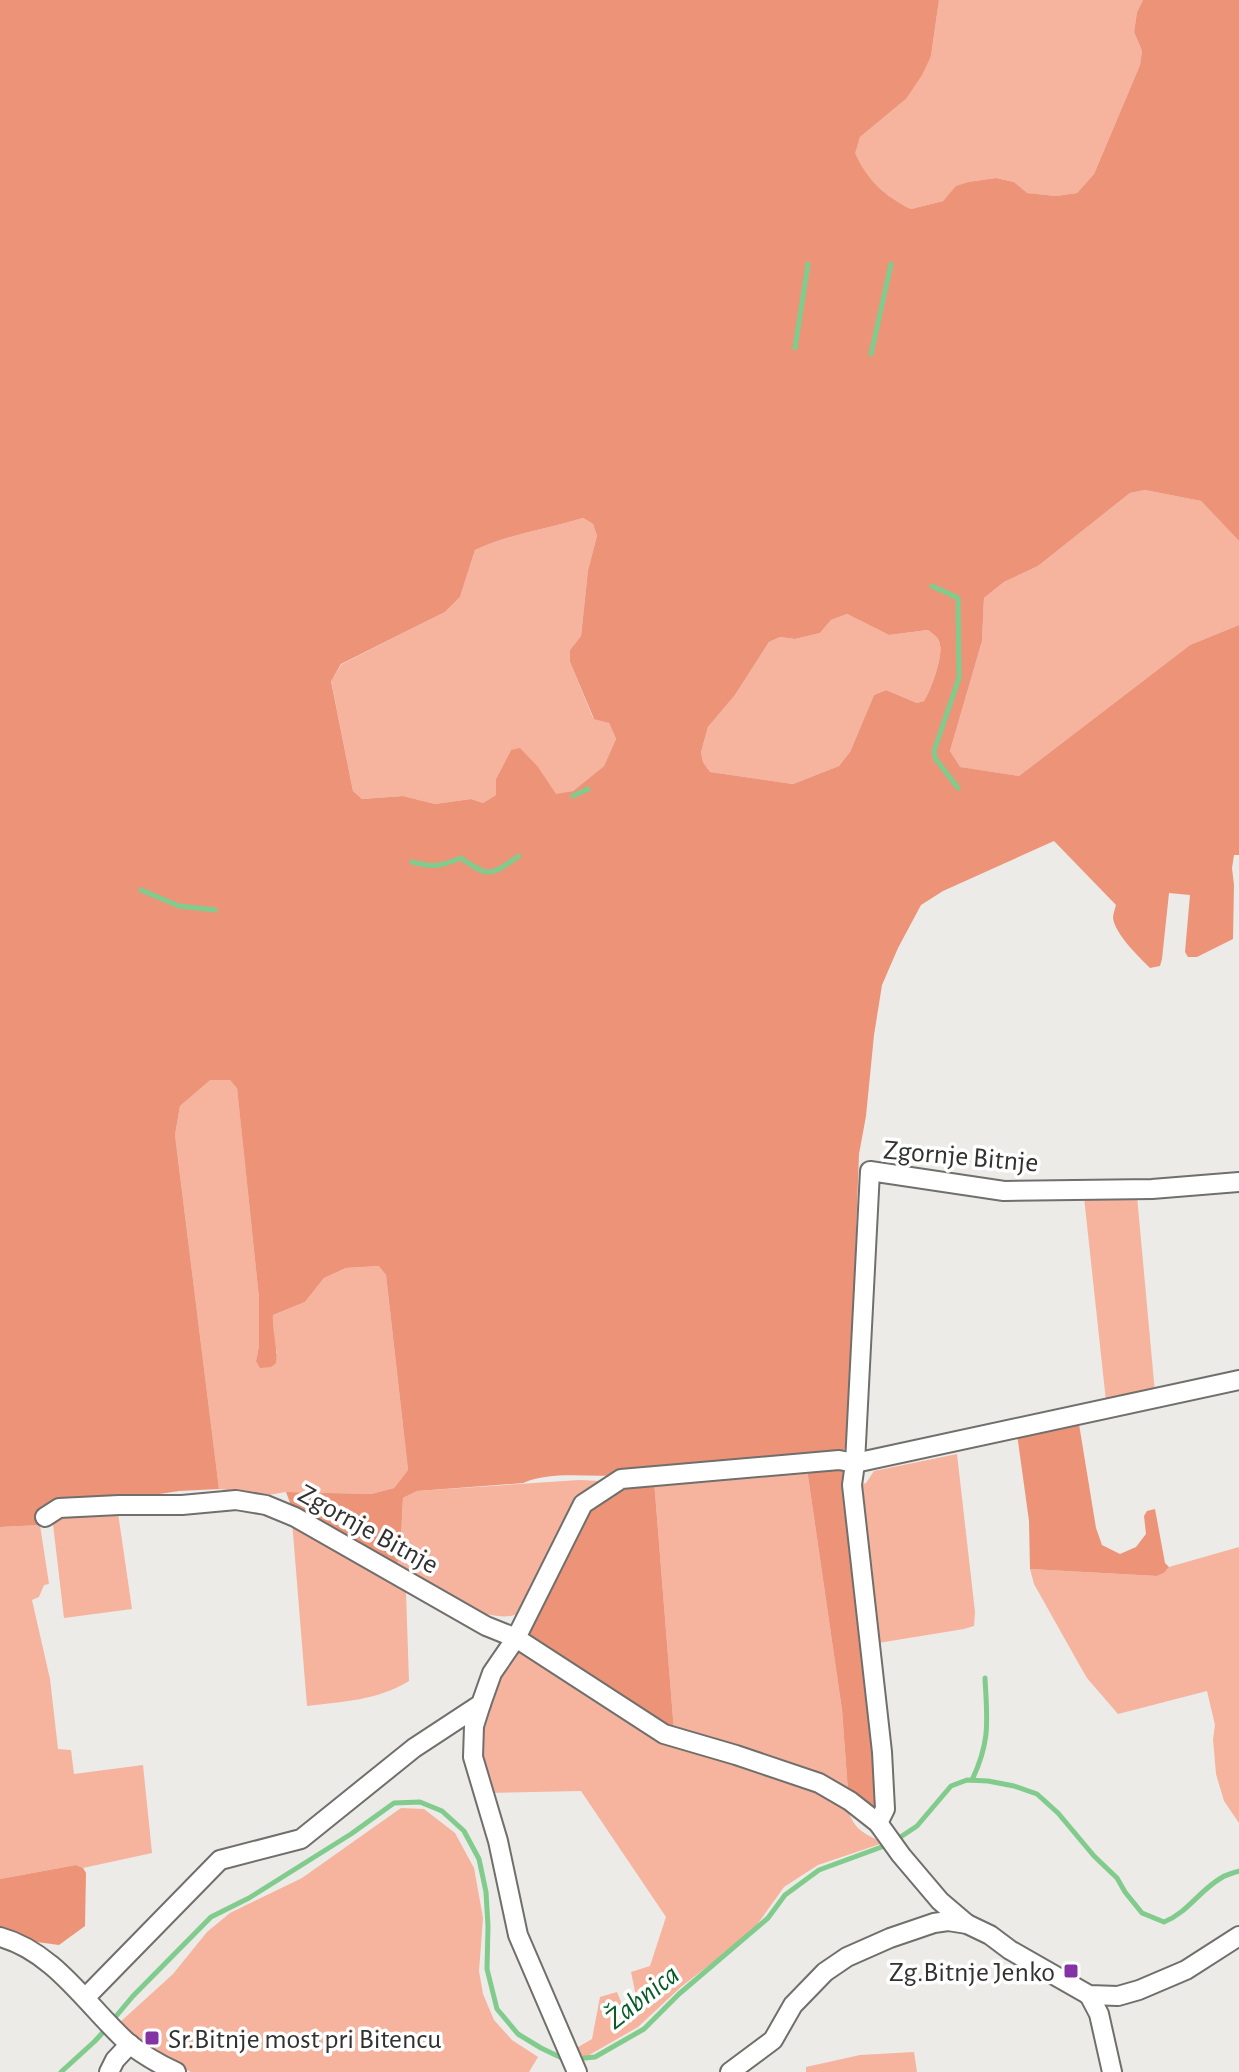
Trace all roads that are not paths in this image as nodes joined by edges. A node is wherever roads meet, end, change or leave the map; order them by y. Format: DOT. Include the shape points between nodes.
graph roads {
  1 [pos="1239,1182"];
  2 [pos="1239,1380"];
  3 [pos="855,1463"];
  4 [pos="45,1517"];
  5 [pos="516,1638"];
  6 [pos="481,1704"];
  7 [pos="882,1829"];
  8 [pos="967,1924"];
  9 [pos="1239,1936"];
  10 [pos="0,1937"];
  11 [pos="1089,1995"];
  12 [pos="85,1998"];
  13 [pos="126,2041"];
  14 [pos="163,2069"];
  15 [pos="577,2071"];
  16 [pos="109,2072"];
  17 [pos="730,2072"];
  18 [pos="1112,2072"];
  1 -- 3 [label="street, Zgornje Bitnje" via="1004,1191 870,1171"];
  2 -- 3 [label="street"];
  3 -- 5 [label="street" via="621,1479 583,1504"];
  3 -- 7 [label="street, Zgornje Bitnje" via="852,1485 883,1766"];
  4 -- 5 [label="street, Zgornje Bitnje" via="59,1508 236,1500 266,1505"];
  5 -- 6 [label="street" via="492,1673"];
  5 -- 7 [label="street, Zgornje Bitnje" via="664,1734 819,1783"];
  6 -- 12 [label="street" via="414,1748 301,1839 220,1860"];
  6 -- 15 [label="street" via="473,1757 518,1935"];
  7 -- 8 [label="street, Zgornje Bitnje" via="940,1901"];
  8 -- 11 [label="street, Zgornje Bitnje"];
  8 -- 17 [label="street" via="924,1926 847,1957 809,1987 773,2040"];
  9 -- 11 [label="street" via="1186,1970 1139,1990"];
  10 -- 12 [label="street" via="40,1957"];
  11 -- 18 [label="street" via="1099,2014"];
  12 -- 13 [label="street"];
  13 -- 14 [label="street"];
  13 -- 16 [label="street"];
}
